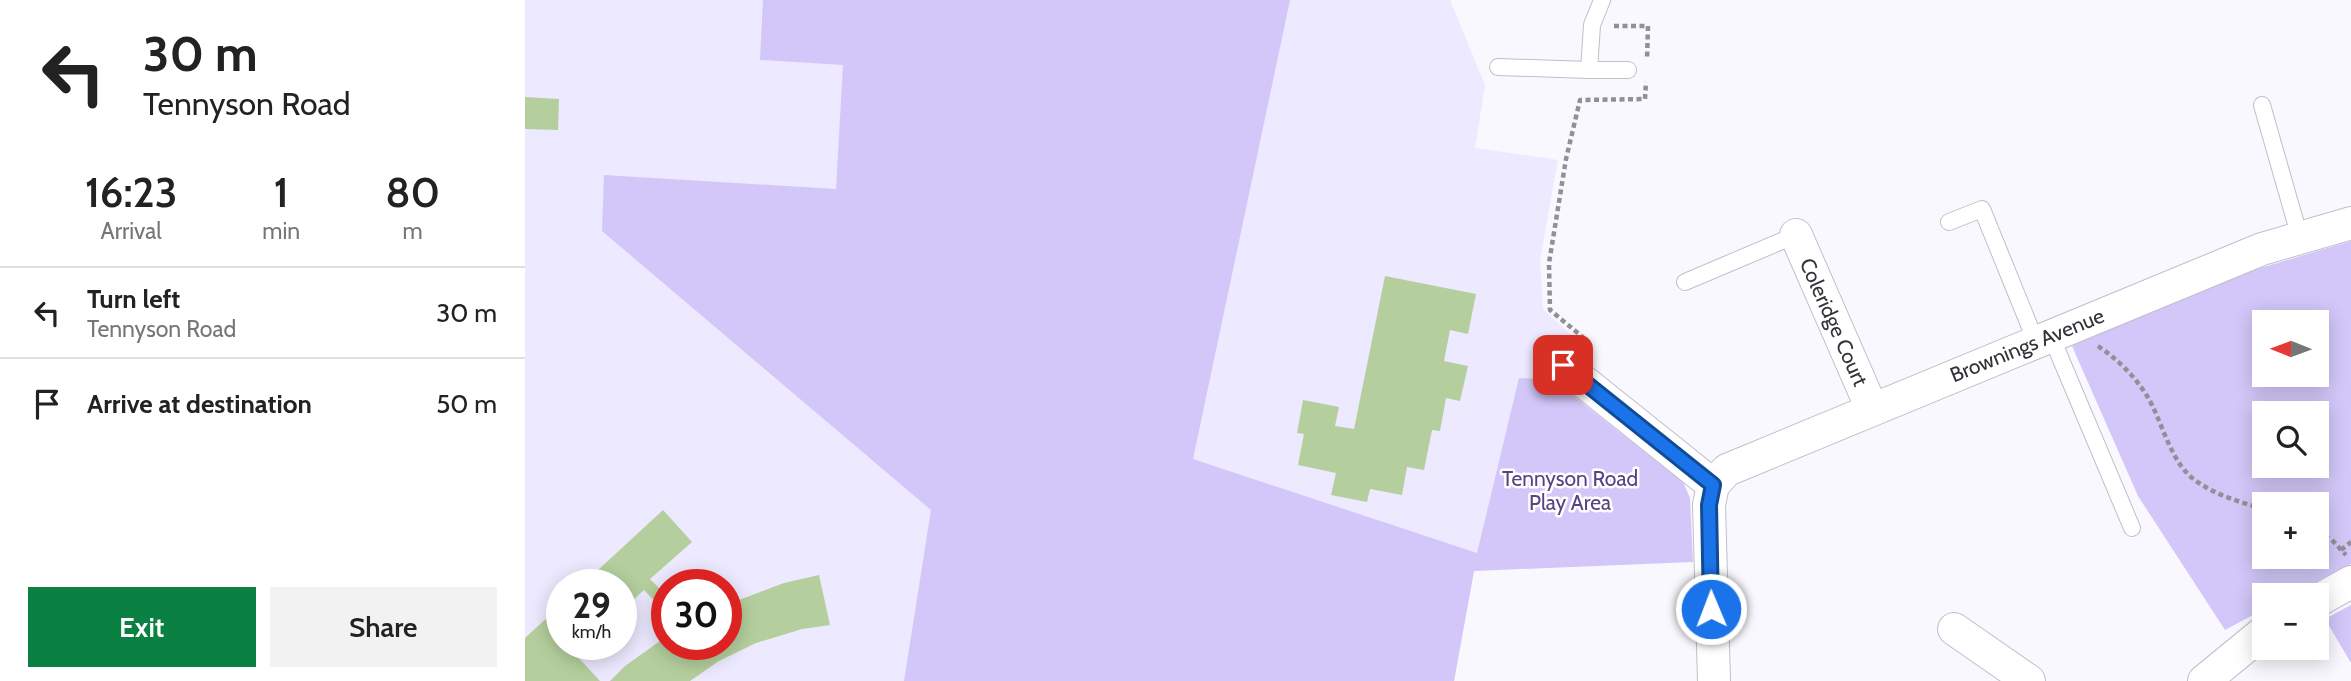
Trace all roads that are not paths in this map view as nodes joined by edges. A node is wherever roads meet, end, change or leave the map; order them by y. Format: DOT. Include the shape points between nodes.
graph roads {
  1 [pos="1602,0"];
  2 [pos="1498,67"];
  3 [pos="1589,70"];
  4 [pos="1628,71"];
  5 [pos="2262,106"];
  6 [pos="1949,222"];
  7 [pos="2351,223"];
  8 [pos="1796,235"];
  9 [pos="2300,238"];
  10 [pos="1685,282"];
  11 [pos="2053,335"];
  12 [pos="1574,374"];
  13 [pos="1872,409"];
  14 [pos="1713,485"];
  15 [pos="2132,528"];
  16 [pos="2351,582"];
  17 [pos="2329,594"];
  18 [pos="1954,629"];
  19 [pos="2252,641"];
  20 [pos="1714,681"];
  21 [pos="2029,681"];
  22 [pos="2203,681"];
  1 -- 3 [label="lane" via="1592,25"];
  2 -- 3 [label="lane"];
  3 -- 4 [label="lane"];
  5 -- 9 [label="lane"];
  6 -- 11 [label="lane" via="1982,209"];
  7 -- 9 [label="street, Brownings Avenue"];
  8 -- 10 [label="lane"];
  8 -- 13 [label="street, Coleridge Court"];
  9 -- 11 [label="street, Brownings Avenue" via="2262,249"];
  11 -- 13 [label="street, Brownings Avenue"];
  11 -- 15 [label="lane"];
  12 -- 14 [label="street"];
  13 -- 14 [label="street, Brownings Avenue" via="1727,470"];
  14 -- 20 [label="street" via="1709,505"];
  16 -- 17 [label="street"];
  18 -- 21 [label="street"];
  19 -- 22 [label="street"];
}
